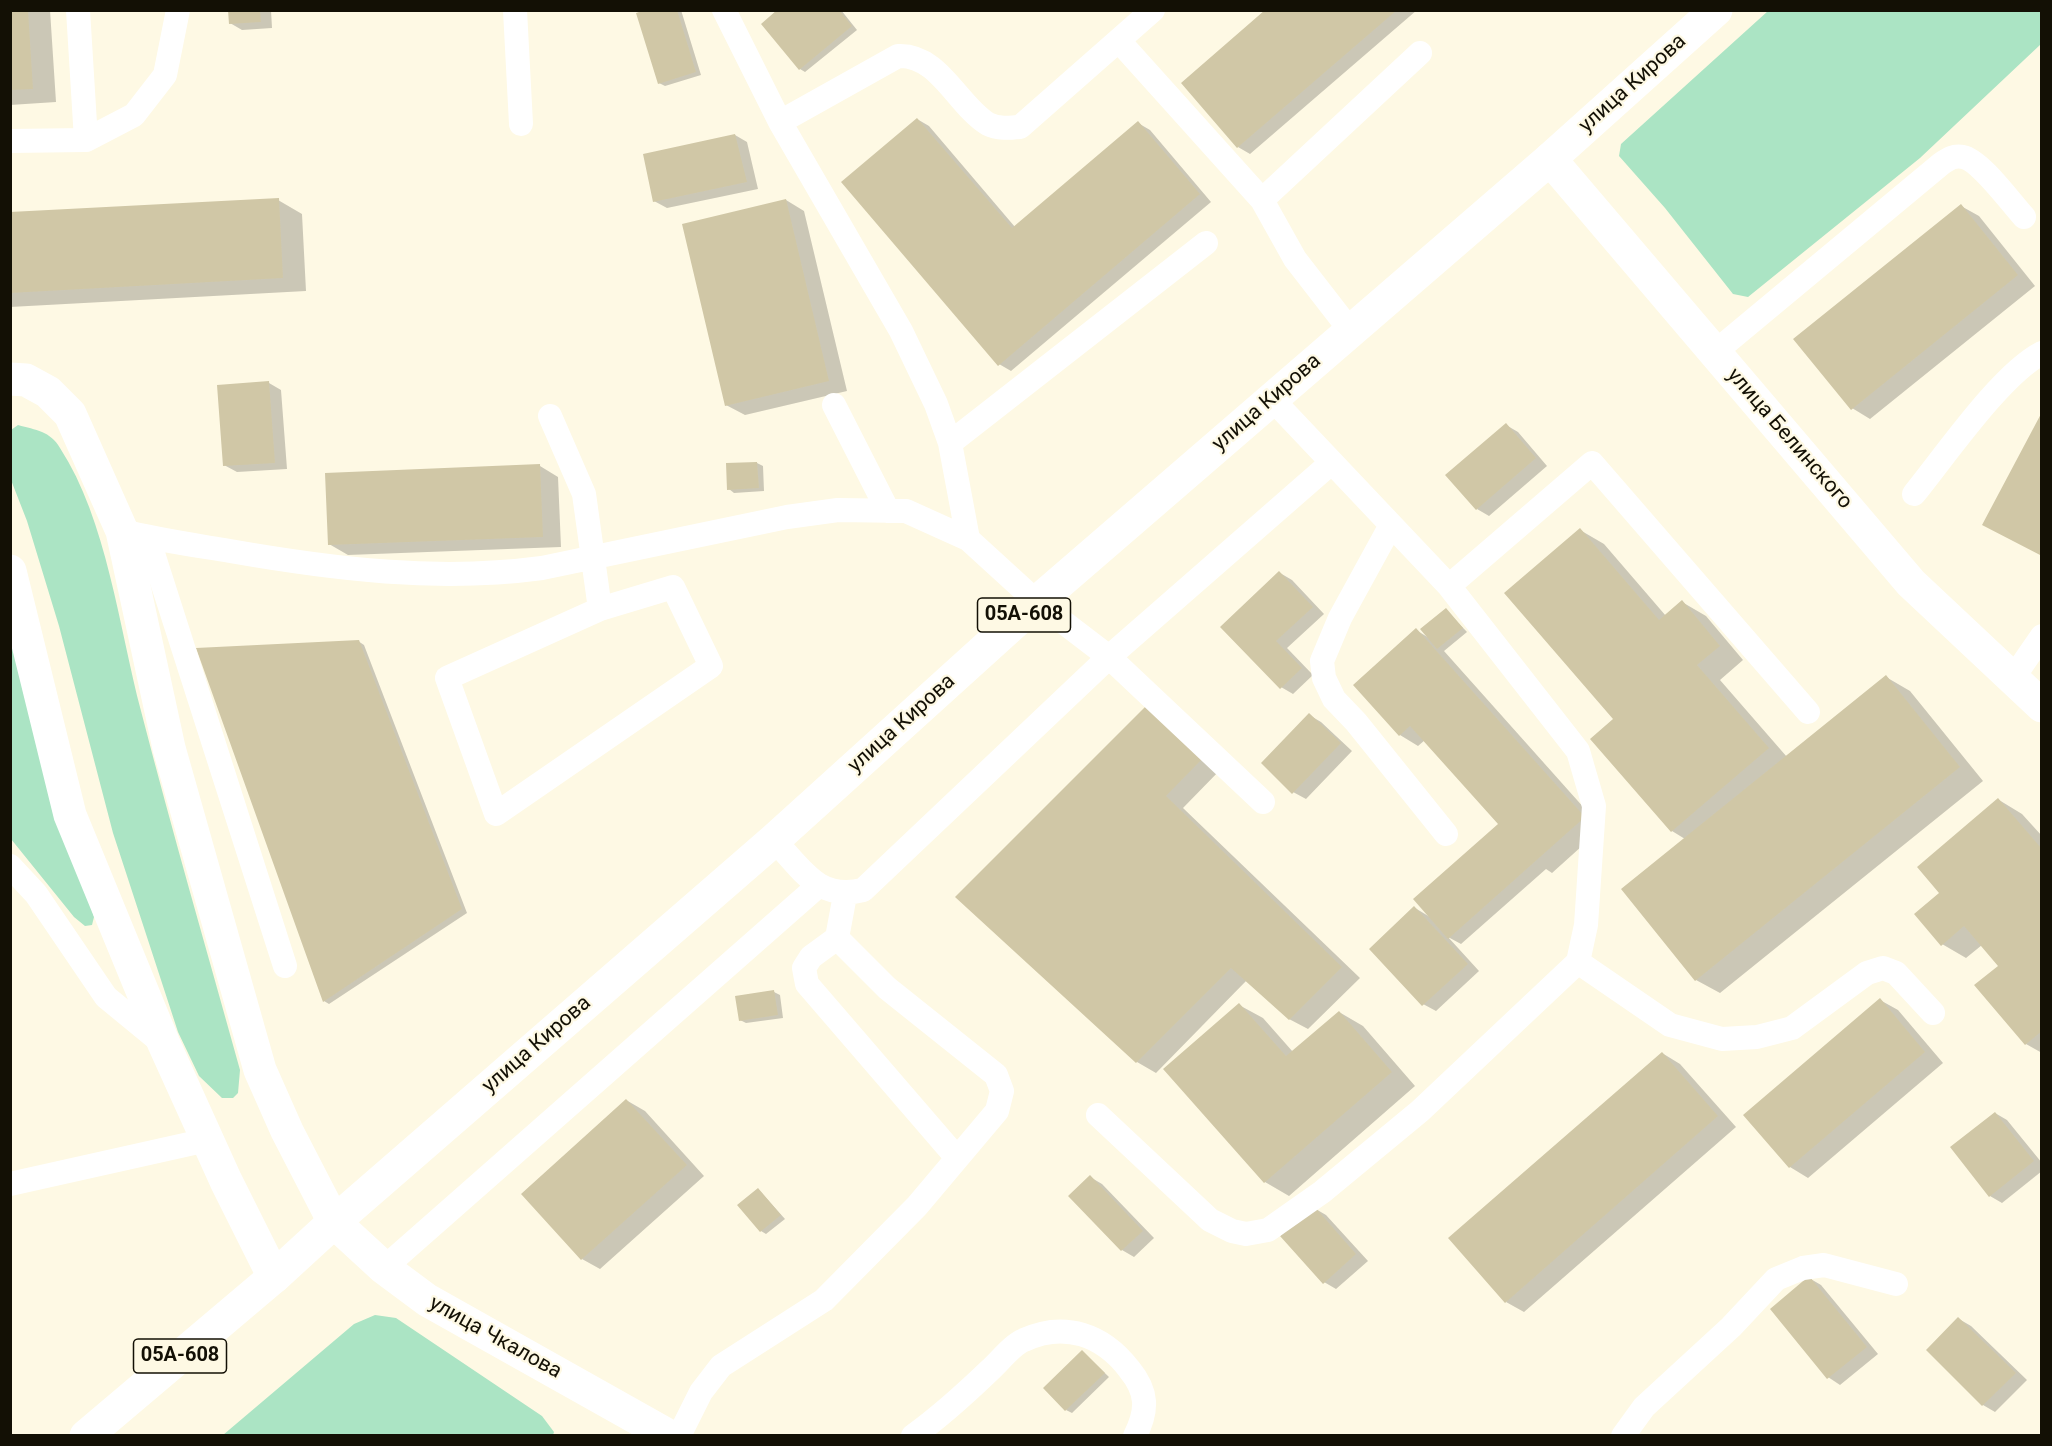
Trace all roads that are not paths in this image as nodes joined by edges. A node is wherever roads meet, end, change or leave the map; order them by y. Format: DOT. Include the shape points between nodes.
graph roads {
  1 [pos="78,10"];
  2 [pos="178,10"];
  3 [pos="514,10"];
  4 [pos="724,10"];
  5 [pos="1153,10"];
  6 [pos="1716,10"];
  7 [pos="1119,41"];
  8 [pos="1420,53"];
  9 [pos="780,122"];
  10 [pos="521,124"];
  11 [pos="86,140"];
  12 [pos="10,141"];
  13 [pos="1550,159"];
  14 [pos="1262,200"];
  15 [pos="2024,217"];
  16 [pos="1206,243"];
  17 [pos="1350,330"];
  18 [pos="1715,352"];
  19 [pos="2042,353"];
  20 [pos="10,379"];
  21 [pos="1272,399"];
  22 [pos="834,405"];
  23 [pos="550,416"];
  24 [pos="950,443"];
  25 [pos="1331,463"];
  26 [pos="1914,494"];
  27 [pos="888,511"];
  28 [pos="1391,525"];
  29 [pos="135,534"];
  30 [pos="968,539"];
  31 [pos="595,558"];
  32 [pos="10,572"];
  33 [pos="1449,586"];
  34 [pos="1037,602"];
  35 [pos="600,609"];
  36 [pos="2042,636"];
  37 [pos="1109,657"];
  38 [pos="2013,678"];
  39 [pos="2042,706"];
  40 [pos="1808,712"];
  41 [pos="1263,802"];
  42 [pos="1446,834"];
  43 [pos="774,840"];
  44 [pos="10,866"];
  45 [pos="818,886"];
  46 [pos="845,895"];
  47 [pos="837,938"];
  48 [pos="1578,962"];
  49 [pos="285,966"];
  50 [pos="1934,1013"];
  51 [pos="164,1044"];
  52 [pos="1098,1115"];
  53 [pos="207,1140"];
  54 [pos="957,1158"];
  55 [pos="10,1184"];
  56 [pos="334,1222"];
  57 [pos="384,1268"];
  58 [pos="274,1277"];
  59 [pos="1896,1284"];
  60 [pos="86,1436"];
  61 [pos="669,1436"];
  62 [pos="679,1436"];
  63 [pos="913,1436"];
  64 [pos="1135,1436"];
  65 [pos="1623,1436"];
  1 -- 11 [label="lane"];
  2 -- 11 [label="lane" via="165,75 134,115"];
  3 -- 10 [label="lane"];
  4 -- 9 [label="lane"];
  5 -- 7 [label="lane"];
  6 -- 13 [label="street, улица Кирова / 05А-608"];
  7 -- 9 [label="lane" via="1020,127 1005,129 988,124 926,63 912,55 898,56"];
  7 -- 14 [label="lane"];
  8 -- 14 [label="lane"];
  9 -- 24 [label="lane" via="901,331"];
  11 -- 12 [label="lane"];
  13 -- 17 [label="street, улица Кирова / 05А-608"];
  13 -- 18 [label="street, улица Белинского"];
  14 -- 17 [label="lane" via="1295,259"];
  15 -- 18 [label="lane" via="1977,165 1965,157 1953,157"];
  16 -- 24 [label="lane"];
  17 -- 21 [label="street, улица Кирова / 05А-608"];
  18 -- 38 [label="street, улица Белинского" via="1911,583"];
  19 -- 26 [label="lane" via="1998,391"];
  20 -- 29 [label="street" via="26,380 48,392 70,414"];
  21 -- 25 [label="lane"];
  21 -- 34 [label="street, улица Кирова / 05А-608"];
  22 -- 27 [label="lane"];
  23 -- 31 [label="lane" via="584,494"];
  24 -- 30 [label="lane"];
  25 -- 28 [label="lane"];
  25 -- 37 [label="lane"];
  27 -- 30 [label="lane" via="906,511"];
  27 -- 31 [label="lane" via="838,510 787,517"];
  28 -- 33 [label="lane"];
  28 -- 42 [label="lane" via="1340,618 1322,661 1324,678 1334,699"];
  29 -- 31 [label="lane" via="364,571 508,573"];
  29 -- 49 [label="lane"];
  29 -- 56 [label="street" via="169,748 260,1070"];
  30 -- 34 [label="lane"];
  31 -- 35 [label="lane"];
  32 -- 51 [label="street" via="70,815"];
  33 -- 40 [label="lane" via="1592,463"];
  33 -- 48 [label="lane" via="1578,751 1594,806 1586,926"];
  34 -- 37 [label="lane"];
  34 -- 43 [label="street, улица Кирова / 05А-608"];
  35 -- 35 [label="lane" via="447,678 496,814 711,666 673,587"];
  36 -- 38 [label="lane"];
  37 -- 41 [label="lane"];
  37 -- 46 [label="lane" via="863,890"];
  38 -- 39 [label="street, улица Белинского"];
  43 -- 45 [label="lane"];
  43 -- 56 [label="street, улица Кирова / 05А-608"];
  44 -- 51 [label="lane" via="36,894 106,997"];
  45 -- 46 [label="lane"];
  45 -- 57 [label="lane"];
  46 -- 47 [label="lane"];
  47 -- 54 [label="lane" via="811,957 804,968 807,984"];
  47 -- 54 [label="lane" via="887,988 996,1075 1002,1091 998,1111"];
  48 -- 50 [label="lane" via="1670,1026 1722,1039 1757,1037 1792,1028 1867,973 1883,968 1896,973"];
  48 -- 52 [label="lane" via="1420,1111 1322,1192 1268,1230 1246,1234 1210,1220"];
  51 -- 53 [label="street"];
  53 -- 55 [label="lane"];
  53 -- 58 [label="street"];
  54 -- 62 [label="lane" via="910,1213 824,1300 721,1366 701,1392"];
  56 -- 57 [label="street, улица Чкалова"];
  56 -- 58 [label="street, улица Кирова / 05А-608"];
  57 -- 61 [label="street, улица Чкалова" via="427,1300"];
  58 -- 60 [label="street, улица Кирова / 05А-608"];
  59 -- 65 [label="lane" via="1824,1265 1776,1279 1731,1327 1644,1407"];
  63 -- 64 [label="lane" via="942,1415 1022,1340 1056,1332 1086,1334 1116,1352 1140,1382 1145,1416"];
}
